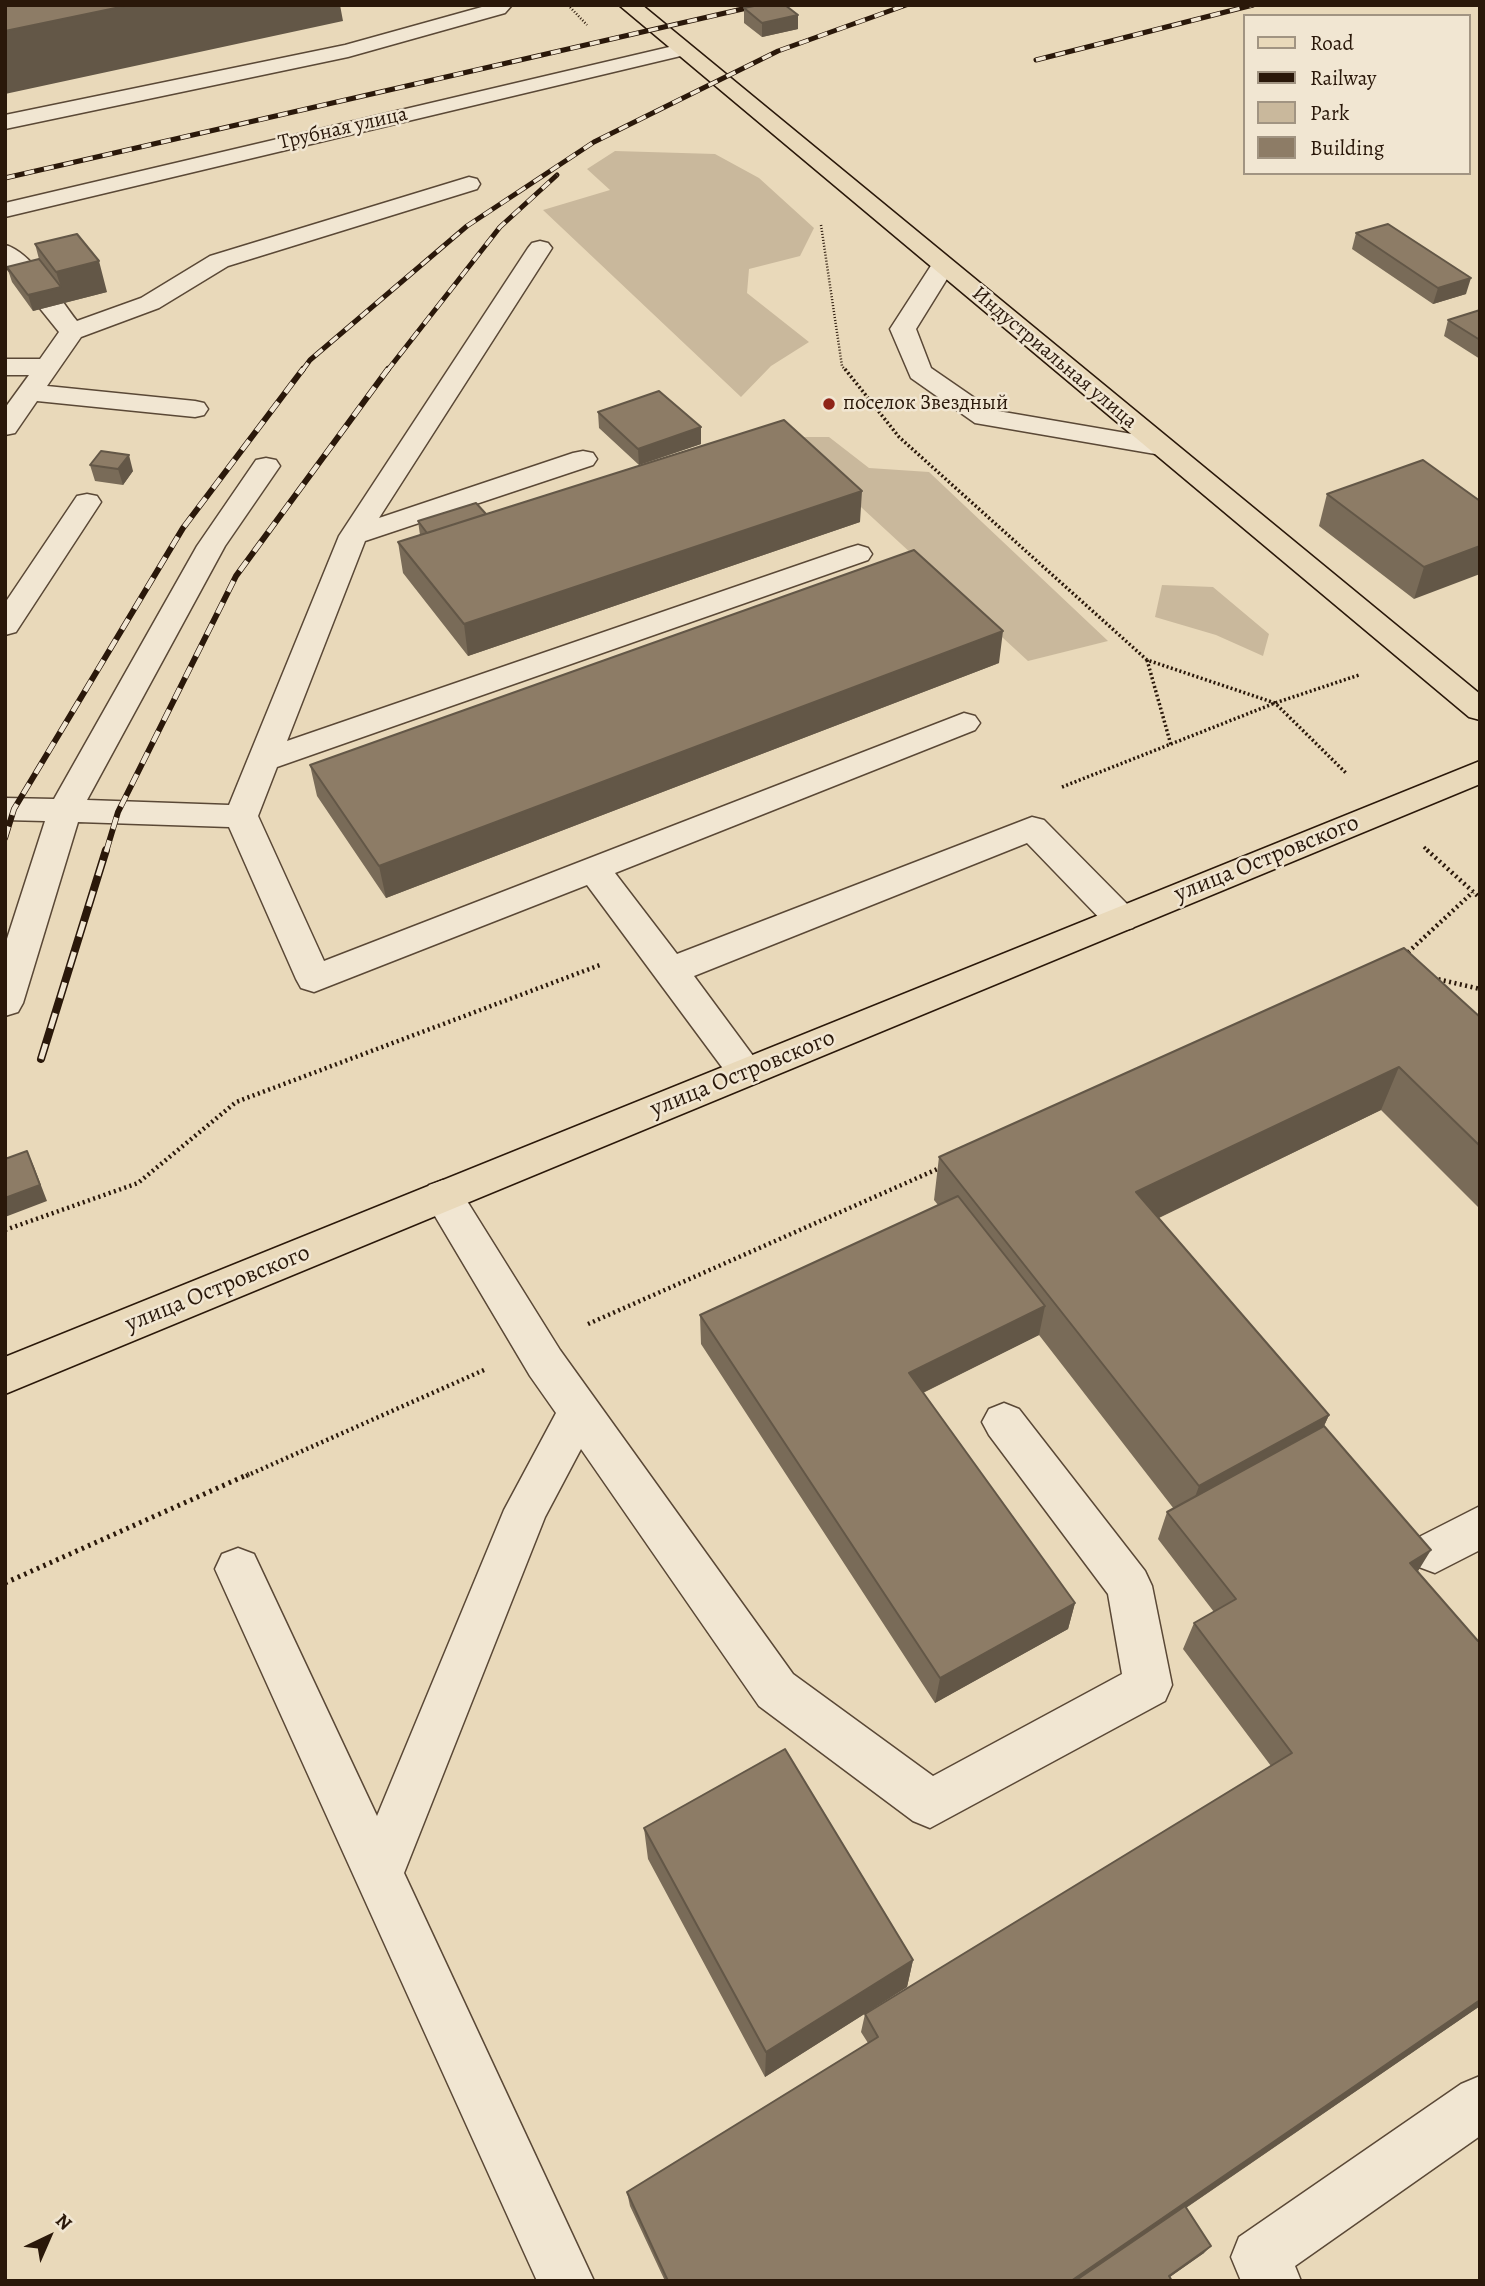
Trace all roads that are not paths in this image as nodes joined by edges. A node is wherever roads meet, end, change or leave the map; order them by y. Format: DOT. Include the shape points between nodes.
graph roads {
  1 [pos="502,5"];
  2 [pos="629,5"];
  3 [pos="682,50"];
  4 [pos="5,122"];
  5 [pos="469,184"];
  6 [pos="5,210"];
  7 [pos="540,248"];
  8 [pos="5,252"];
  9 [pos="943,267"];
  10 [pos="72,332"];
  11 [pos="5,367"];
  12 [pos="47,367"];
  13 [pos="30,392"];
  14 [pos="195,409"];
  15 [pos="5,427"];
  16 [pos="1161,447"];
  17 [pos="583,459"];
  18 [pos="266,466"];
  19 [pos="87,502"];
  20 [pos="353,536"];
  21 [pos="858,554"];
  22 [pos="5,626"];
  23 [pos="1480,710"];
  24 [pos="964,723"];
  25 [pos="264,760"];
  26 [pos="1480,772"];
  27 [pos="5,809"];
  28 [pos="65,810"];
  29 [pos="242,816"];
  30 [pos="593,868"];
  31 [pos="1121,919"];
  32 [pos="671,971"];
  33 [pos="5,1003"];
  34 [pos="746,1072"];
  35 [pos="443,1196"];
  36 [pos="5,1376"];
  37 [pos="579,1411"];
  38 [pos="1004,1422"];
  39 [pos="1480,1526"];
  40 [pos="1435,1552"];
  41 [pos="238,1569"];
  42 [pos="379,1874"];
  43 [pos="1480,2102"];
  44 [pos="566,2281"];
  45 [pos="1273,2281"];
  1 -- 4 [label="street" via="348,51"];
  2 -- 3 [label="main road, Индустриальная улица"];
  3 -- 6 [label="street, Трубная улица"];
  3 -- 9 [label="main road, Индустриальная улица"];
  5 -- 10 [label="street" via="219,261 150,303"];
  7 -- 20 [label="street"];
  8 -- 10 [label="street"];
  9 -- 16 [label="main road, Индустриальная улица"];
  9 -- 16 [label="street" via="903,329 920,372 984,417"];
  10 -- 12 [label="street"];
  11 -- 12 [label="street"];
  12 -- 13 [label="street"];
  13 -- 14 [label="street"];
  13 -- 15 [label="street"];
  16 -- 23 [label="main road, Индустриальная улица"];
  17 -- 20 [label="street"];
  18 -- 28 [label="street" via="211,546"];
  19 -- 22 [label="street"];
  20 -- 25 [label="street"];
  21 -- 25 [label="street"];
  24 -- 30 [label="street"];
  25 -- 29 [label="street"];
  26 -- 31 [label="main road, улица Островского"];
  27 -- 28 [label="street"];
  28 -- 29 [label="street"];
  28 -- 33 [label="street"];
  29 -- 30 [label="street" via="314,979"];
  30 -- 32 [label="street"];
  31 -- 32 [label="street" via="1032,828"];
  31 -- 34 [label="main road, улица Островского"];
  32 -- 34 [label="street"];
  34 -- 35 [label="main road, улица Островского"];
  35 -- 36 [label="main road, улица Островского"];
  35 -- 37 [label="street"];
  37 -- 38 [label="street" via="776,1690 930,1804 1148,1685 1129,1586"];
  37 -- 42 [label="street" via="526,1510"];
  39 -- 40 [label="street"];
  41 -- 42 [label="street"];
  42 -- 44 [label="street"];
  43 -- 45 [label="street" via="1259,2258"];
}
